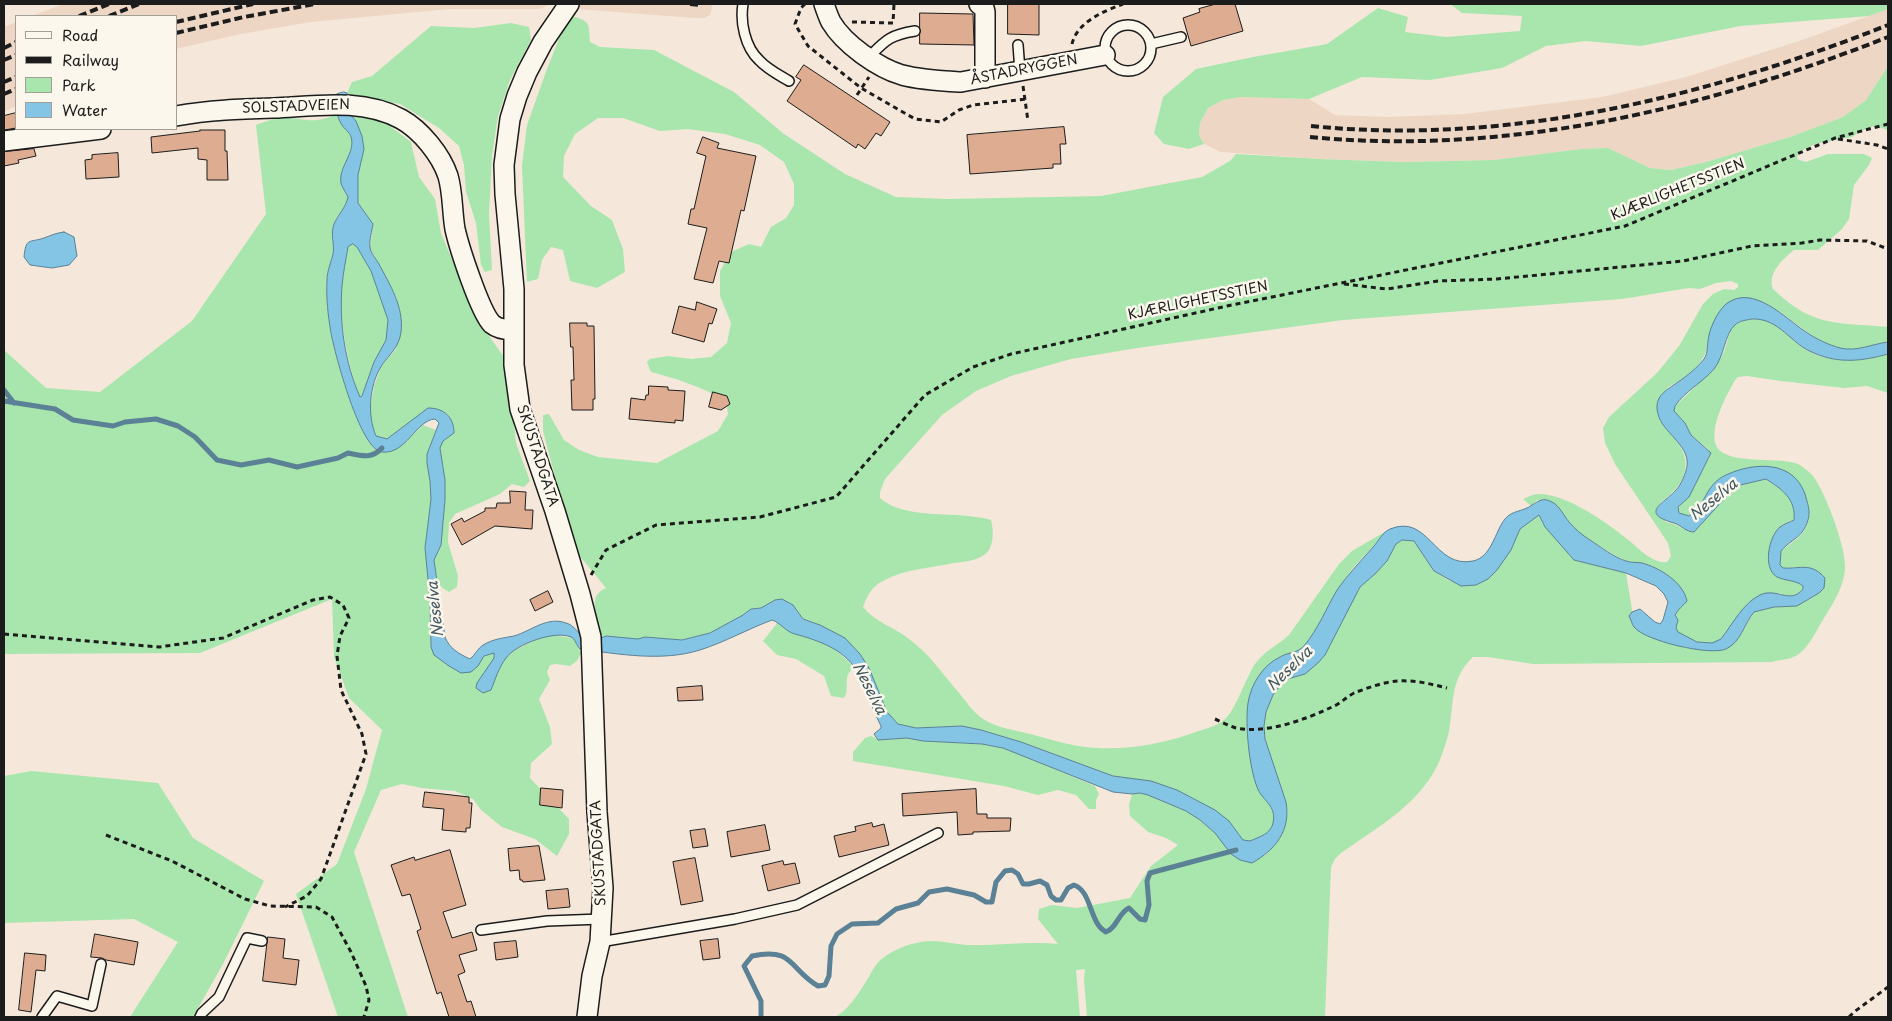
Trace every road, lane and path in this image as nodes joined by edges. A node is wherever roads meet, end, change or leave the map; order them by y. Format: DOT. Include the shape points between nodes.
graph roads {
  1 [pos="569,4"];
  2 [pos="743,4"];
  3 [pos="824,4"];
  4 [pos="894,4"];
  5 [pos="979,4"];
  6 [pos="1123,4"];
  7 [pos="832,23"];
  8 [pos="915,31"];
  9 [pos="1181,37"];
  10 [pos="1151,44"];
  11 [pos="1018,45"];
  12 [pos="1105,55"];
  13 [pos="868,58"];
  14 [pos="1067,62"];
  15 [pos="1020,71"];
  16 [pos="985,78"];
  17 [pos="789,81"];
  18 [pos="178,116"];
  19 [pos="1028,121"];
  20 [pos="1888,124"];
  21 [pos="93,130"];
  22 [pos="1835,138"];
  23 [pos="4,141"];
  24 [pos="1888,150"];
  25 [pos="1888,249"];
  26 [pos="1341,283"];
  27 [pos="514,330"];
  28 [pos="580,594"];
  29 [pos="4,634"];
  30 [pos="1447,688"];
  31 [pos="1215,719"];
  32 [pos="938,833"];
  33 [pos="106,835"];
  34 [pos="285,906"];
  35 [pos="601,919"];
  36 [pos="481,930"];
  37 [pos="262,941"];
  38 [pos="600,942"];
  39 [pos="101,964"];
  40 [pos="1888,987"];
  41 [pos="42,1017"];
  42 [pos="200,1017"];
  43 [pos="364,1017"];
  44 [pos="587,1017"];
  45 [pos="1849,1017"];
  1 -- 27 [label="street, SKUSTADGATA" via="527,72 509,126 504,165"];
  2 -- 17 [label="lane" via="750,48 759,60"];
  3 -- 7 [label="street, ÅSTADRYGGEN"];
  4 -- 7 [label="path" via="893,23"];
  5 -- 16 [label="street" via="985,12"];
  6 -- 14 [label="path" via="1089,20 1074,37"];
  7 -- 13 [label="street, ÅSTADRYGGEN"];
  8 -- 13 [label="lane" via="892,36"];
  9 -- 10 [label="lane"];
  10 -- 12 [label="lane" via="1147,63 1135,71 1124,72 1110,64"];
  10 -- 12 [label="lane" via="1140,28 1131,25 1118,27 1104,46"];
  11 -- 15 [label="lane"];
  12 -- 14 [label="street, ÅSTADRYGGEN"];
  13 -- 16 [label="street, ÅSTADRYGGEN" via="902,75 961,82"];
  14 -- 15 [label="street, ÅSTADRYGGEN"];
  15 -- 16 [label="street, ÅSTADRYGGEN"];
  15 -- 19 [label="path"];
  18 -- 27 [label="street, SOLSTADVEIEN" via="202,111 332,105 374,109 402,119 432,147 448,176 456,229 477,296 492,324"];
  20 -- 22 [label="path, KJÆRLIGHETSSTIEN"];
  21 -- 23 [label="street"];
  22 -- 24 [label="path"];
  22 -- 26 [label="path, KJÆRLIGHETSSTIEN" via="1625,226"];
  25 -- 26 [label="path" via="1867,241 1820,240 1752,246 1683,261 1497,279 1438,281 1387,289"];
  26 -- 28 [label="path, KJÆRLIGHETSSTIEN" via="1011,354 973,367 924,395 836,497 760,518 656,525 606,550"];
  27 -- 28 [label="street, SKUSTADGATA" via="514,365 520,409"];
  28 -- 35 [label="street, SKUSTADGATA" via="591,645 603,888"];
  29 -- 34 [label="path" via="159,647 223,638 313,600 330,597 343,605 349,618 340,636 337,656 341,690 362,734 366,754 321,879 307,896"];
  30 -- 31 [label="path" via="1398,680 1354,694 1333,707 1299,720 1269,727 1244,729"];
  32 -- 38 [label="lane" via="797,905"];
  33 -- 34 [label="path" via="172,861 245,899 270,906"];
  34 -- 43 [label="path" via="316,907 332,917 366,986 369,1000"];
  35 -- 36 [label="lane, SKUSTADGATA" via="547,921"];
  35 -- 38 [label="street, SKUSTADGATA"];
  37 -- 42 [label="lane" via="247,938 219,997"];
  38 -- 44 [label="street, SKUSTADGATA"];
  39 -- 41 [label="lane" via="92,1006 57,996"];
  40 -- 45 [label="path"];
}
